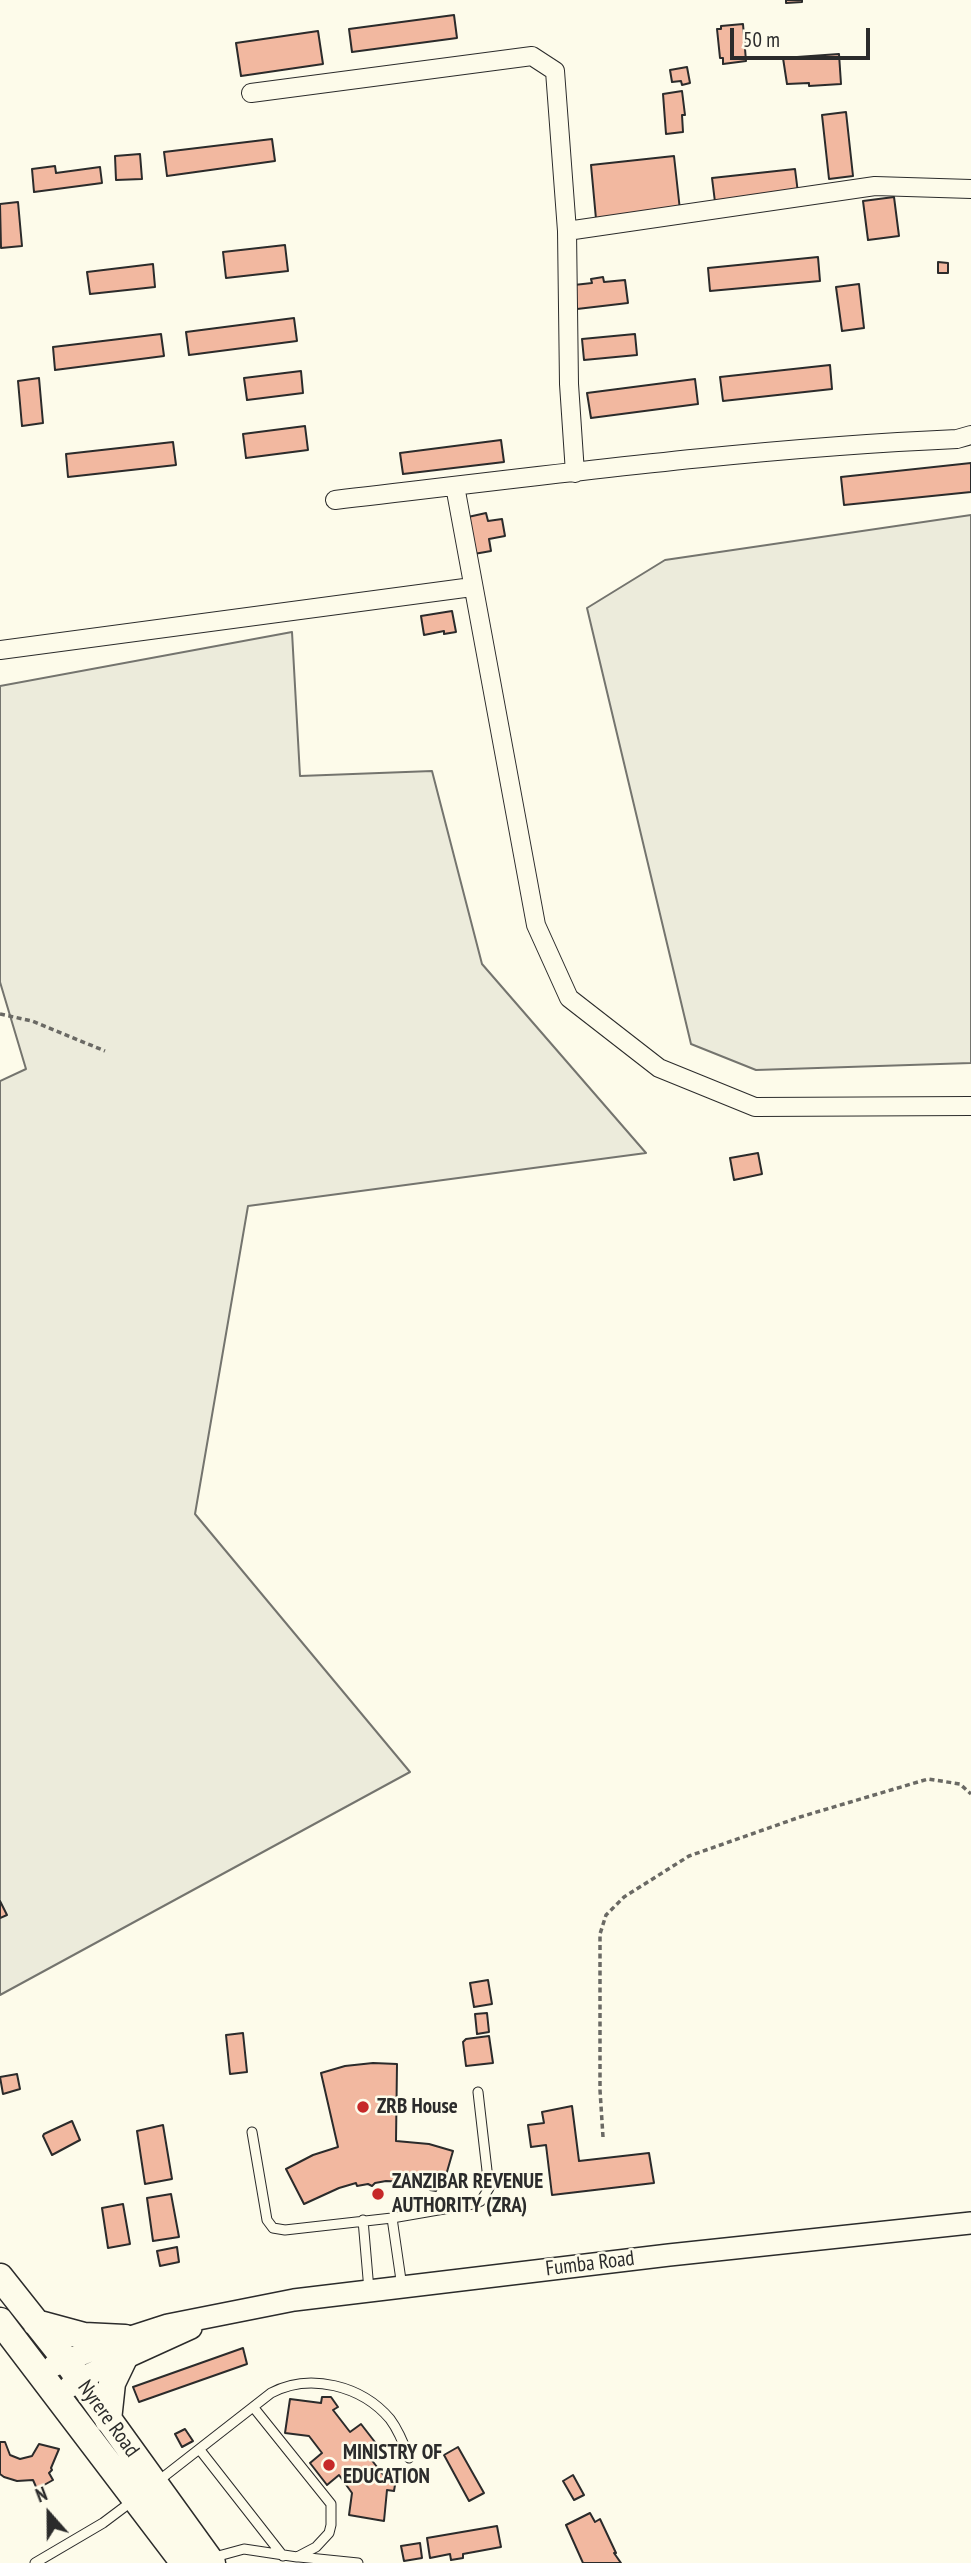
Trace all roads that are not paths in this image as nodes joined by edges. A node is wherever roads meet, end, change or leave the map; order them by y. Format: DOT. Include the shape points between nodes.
graph roads {
  1 [pos="251,93"];
  2 [pos="971,189"];
  3 [pos="567,231"];
  4 [pos="971,435"];
  5 [pos="575,473"];
  6 [pos="455,486"];
  7 [pos="335,500"];
  8 [pos="472,587"];
  9 [pos="0,650"];
  10 [pos="971,1106"];
  11 [pos="478,2092"];
  12 [pos="252,2132"];
  13 [pos="392,2217"];
  14 [pos="363,2220"];
  15 [pos="971,2223"];
  16 [pos="0,2277"];
  17 [pos="402,2287"];
  18 [pos="369,2291"];
  19 [pos="0,2321"];
  20 [pos="36,2323"];
  21 [pos="124,2348"];
  22 [pos="72,2369"];
  23 [pos="39,2374"];
  24 [pos="57,2396"];
  25 [pos="254,2408"];
  26 [pos="108,2420"];
  27 [pos="200,2450"];
  28 [pos="409,2458"];
  29 [pos="146,2491"];
  30 [pos="283,2557"];
  31 [pos="297,2557"];
  32 [pos="202,2562"];
  33 [pos="34,2563"];
  34 [pos="358,2563"];
  1 -- 3 [label="street" via="532,56 555,71"];
  2 -- 3 [label="street" via="875,186"];
  3 -- 5 [label="street"];
  4 -- 5 [label="street" via="733,454"];
  5 -- 6 [label="street"];
  6 -- 7 [label="street"];
  6 -- 8 [label="street"];
  8 -- 9 [label="street"];
  8 -- 10 [label="street" via="536,925 569,998 659,1068 755,1107"];
  11 -- 13 [label="lane" via="489,2188 486,2196 473,2204"];
  12 -- 14 [label="lane" via="267,2220 273,2228"];
  13 -- 14 [label="lane"];
  13 -- 17 [label="lane"];
  14 -- 18 [label="lane"];
  15 -- 17 [label="street, Fumba Road"];
  16 -- 20 [label="main road, Nyrere Road"];
  17 -- 18 [label="street, Fumba Road"];
  18 -- 21 [label="street, Fumba Road" via="294,2300 167,2325"];
  19 -- 23 [label="main road, Nyrere Road"];
  20 -- 21 [label="main road"];
  20 -- 22 [label="main road, Nyrere Road"];
  21 -- 22 [label="street, Fumba Road"];
  21 -- 26 [label="main road" via="112,2383"];
  22 -- 23 [label="street, Fumba Road"];
  22 -- 24 [label="street, Fumba Road"];
  22 -- 26 [label="main road, Nyrere Road"];
  23 -- 24 [label="main road, Nyrere Road"];
  24 -- 29 [label="main road, Nyrere Road"];
  25 -- 27 [label="lane"];
  25 -- 28 [label="lane" via="283,2386 339,2387 380,2409 401,2437"];
  25 -- 31 [label="lane" via="331,2504 329,2533"];
  26 -- 29 [label="main road, Nyrere Road"];
  27 -- 29 [label="lane"];
  27 -- 30 [label="lane"];
  29 -- 32 [label="main road, Nyrere Road"];
  29 -- 33 [label="lane"];
  30 -- 31 [label="lane"];
  30 -- 32 [label="lane" via="244,2549"];
  31 -- 34 [label="lane"];
}
